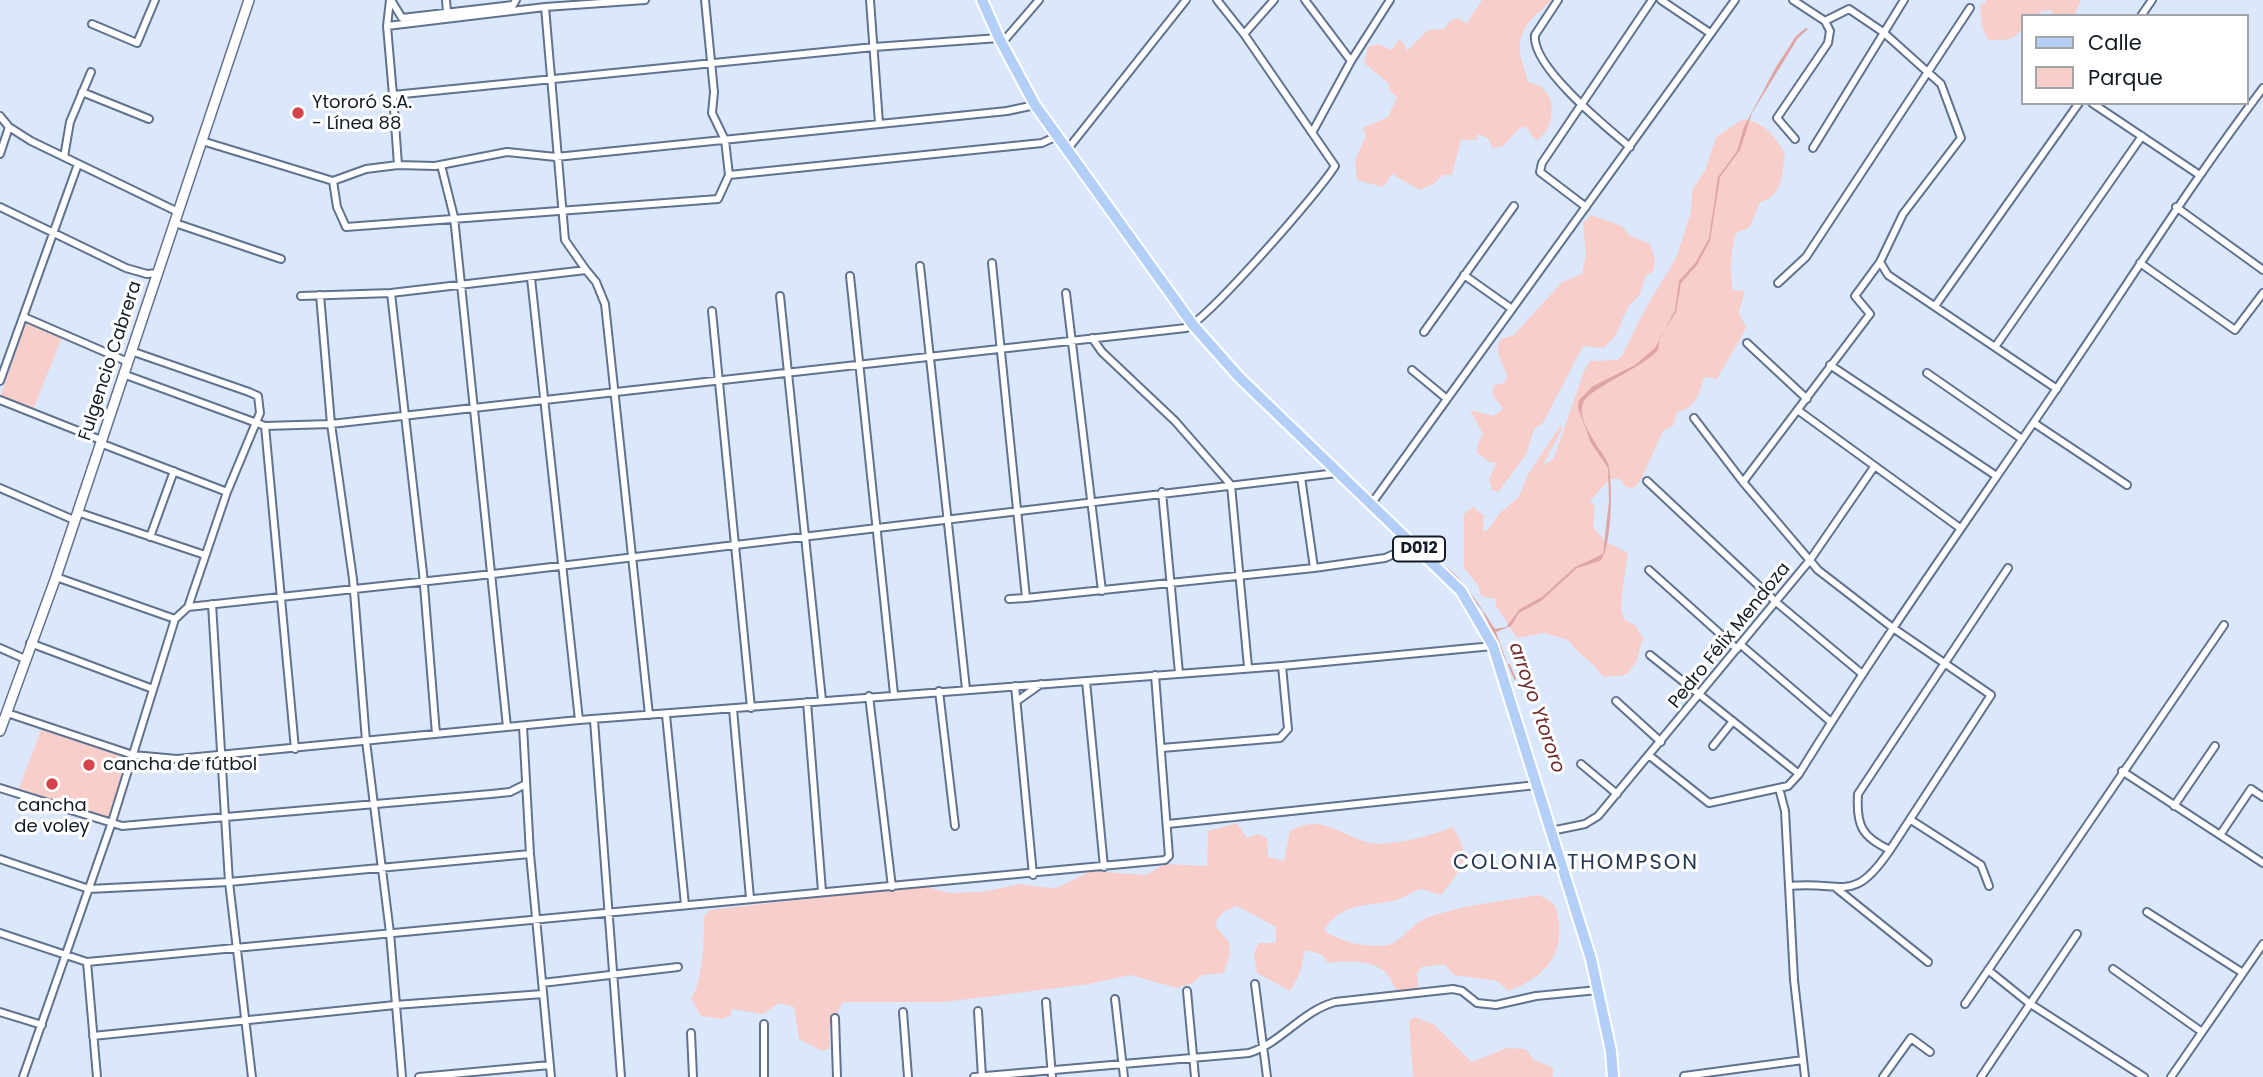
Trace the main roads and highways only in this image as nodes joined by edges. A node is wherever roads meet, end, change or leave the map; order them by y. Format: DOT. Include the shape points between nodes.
graph roads {
  1 [pos="249,0"];
  2 [pos="982,0"];
  3 [pos="0,731"];
  4 [pos="1613,1077"];
  1 -- 3 [label="main road, Fulgencio Cabrera"];
  2 -- 4 [label="main road, D012" via="1035,105 1193,326 1239,377 1461,591 1493,646 1537,785 1598,990"];
}
